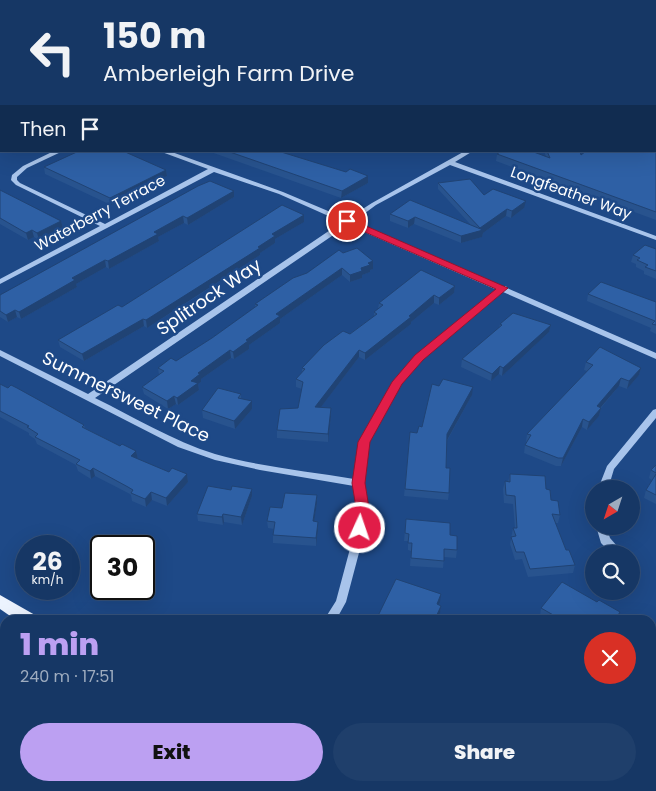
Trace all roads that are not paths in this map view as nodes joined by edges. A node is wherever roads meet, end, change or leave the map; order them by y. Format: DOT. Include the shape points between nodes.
graph roads {
  1 [pos="58,152"];
  2 [pos="165,152"];
  3 [pos="468,152"];
  4 [pos="449,162"];
  5 [pos="214,169"];
  6 [pos="347,221"];
  7 [pos="105,226"];
  8 [pos="656,238"];
  9 [pos="0,282"];
  10 [pos="503,288"];
  11 [pos="0,354"];
  12 [pos="656,356"];
  13 [pos="88,398"];
  14 [pos="656,412"];
  15 [pos="605,480"];
  16 [pos="358,483"];
  17 [pos="0,601"];
  18 [pos="21,615"];
  19 [pos="333,615"];
  1 -- 7 [label="street" via="25,167 14,176 14,180"];
  2 -- 5 [label="street"];
  3 -- 4 [label="street, Splitrock Way"];
  4 -- 6 [label="street, Splitrock Way"];
  4 -- 8 [label="street, Longfeather Way"];
  5 -- 6 [label="street" via="281,192"];
  5 -- 7 [label="street, Waterberry Terrace"];
  6 -- 10 [label="street"];
  6 -- 13 [label="street, Splitrock Way"];
  7 -- 9 [label="street, Waterberry Terrace"];
  10 -- 12 [label="street"];
  10 -- 16 [label="street" via="419,358 397,382 364,442"];
  11 -- 13 [label="street, Summersweet Place"];
  13 -- 16 [label="street, Summersweet Place" via="181,445 215,457 260,468"];
  14 -- 15 [label="street" via="610,468"];
  16 -- 19 [label="street" via="364,514 341,602"];
  17 -- 18 [label="main road"];
}
